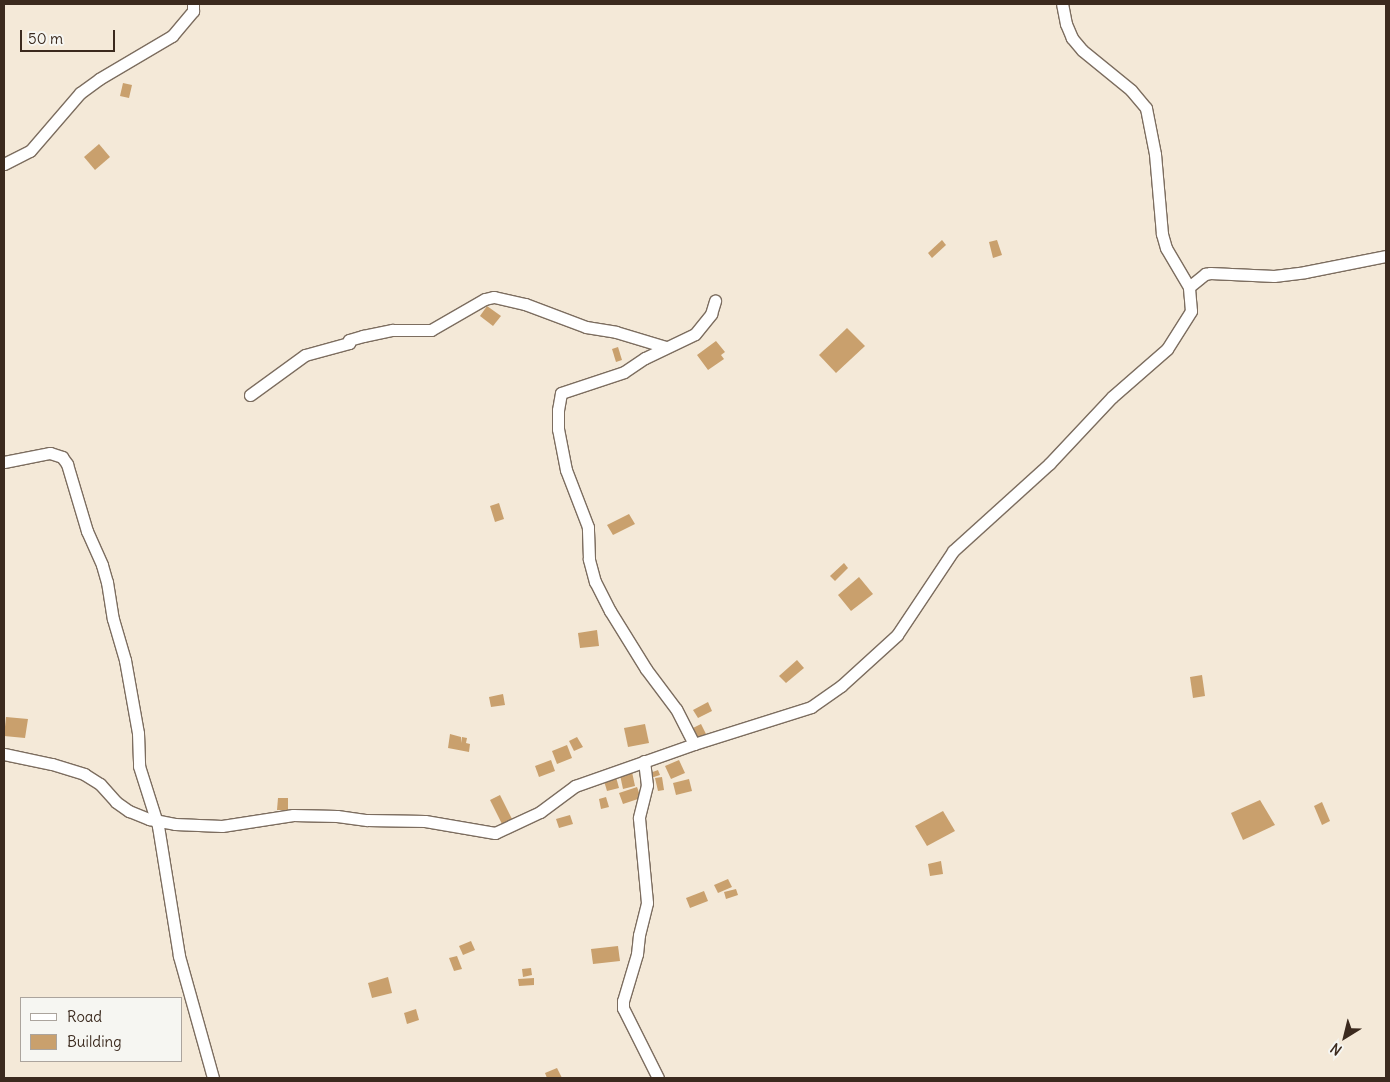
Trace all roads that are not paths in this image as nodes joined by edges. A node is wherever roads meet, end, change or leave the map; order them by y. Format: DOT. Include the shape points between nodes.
graph roads {
  1 [pos="193,4"];
  2 [pos="1062,4"];
  3 [pos="4,164"];
  4 [pos="1386,256"];
  5 [pos="1189,287"];
  6 [pos="715,301"];
  7 [pos="666,347"];
  8 [pos="250,395"];
  9 [pos="4,462"];
  10 [pos="694,744"];
  11 [pos="4,754"];
  12 [pos="644,761"];
  13 [pos="156,820"];
  14 [pos="213,1078"];
  15 [pos="658,1078"];
  1 -- 3 [label="street" via="193,11 172,36 80,93 35,146"];
  2 -- 5 [label="street" via="1072,38 1131,90 1146,108 1155,154 1162,234 1166,248"];
  4 -- 5 [label="street" via="1274,276 1210,273"];
  5 -- 10 [label="street" via="1191,311 1167,349 1112,397 1049,464 953,551 908,621 875,658 811,708"];
  6 -- 7 [label="street" via="711,314 695,334"];
  7 -- 8 [label="street" via="586,327 525,304 494,297 431,330 392,330 305,354"];
  7 -- 10 [label="street" via="624,372 561,393 558,428 566,470 588,527 589,559 595,582 646,669 676,709"];
  9 -- 13 [label="street" via="50,453 62,457 67,464 107,582 138,732 139,766"];
  10 -- 12 [label="street"];
  11 -- 13 [label="street" via="84,774 129,811"];
  12 -- 13 [label="street" via="575,786 540,812 499,832 425,821 337,816 292,816 222,826"];
  12 -- 15 [label="street" via="647,785 639,818 647,903 623,1008"];
  13 -- 14 [label="street" via="179,956"];
}
